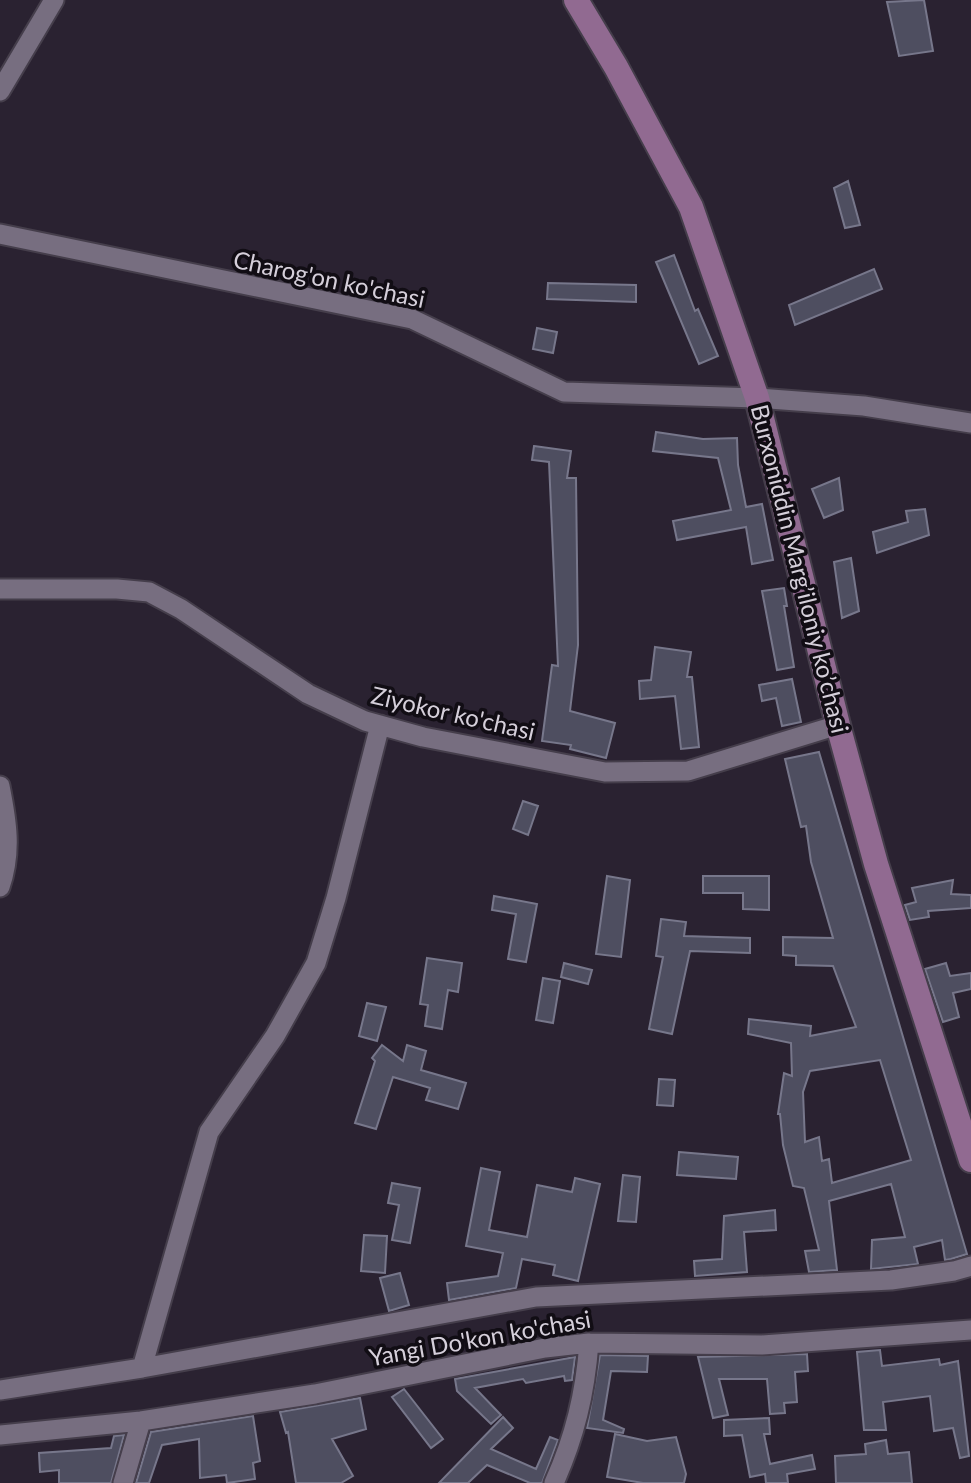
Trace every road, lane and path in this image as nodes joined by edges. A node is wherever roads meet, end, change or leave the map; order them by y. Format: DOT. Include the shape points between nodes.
graph roads {
  1 [pos="54,0"];
  2 [pos="576,0"];
  3 [pos="0,91"];
  4 [pos="0,234"];
  5 [pos="757,398"];
  6 [pos="971,423"];
  7 [pos="0,589"];
  8 [pos="380,725"];
  9 [pos="838,725"];
  10 [pos="0,786"];
  11 [pos="0,887"];
  12 [pos="970,1147"];
  13 [pos="971,1266"];
  14 [pos="971,1330"];
  15 [pos="589,1343"];
  16 [pos="142,1368"];
  17 [pos="0,1390"];
  18 [pos="141,1421"];
  19 [pos="0,1435"];
  20 [pos="122,1483"];
  21 [pos="554,1483"];
  1 -- 3 [label="street"];
  2 -- 5 [label="main road, Burxoniddin Marg’iloniy ko’chasi" via="691,207"];
  4 -- 5 [label="street, Charog'on ko'chasi" via="412,319 564,392"];
  5 -- 6 [label="street, Charog'on ko'chasi" via="863,406"];
  5 -- 9 [label="main road, Burxoniddin Marg’iloniy ko’chasi"];
  7 -- 8 [label="street, Ziyokor ko'chasi" via="149,592 308,694"];
  8 -- 9 [label="street, Ziyokor ko'chasi" via="605,772 648,774 688,771"];
  8 -- 16 [label="street" via="316,963 275,1035 209,1132"];
  9 -- 12 [label="main road, Burxoniddin Marg’iloniy ko’chasi" via="876,864"];
  10 -- 11 [label="street" via="9,829"];
  13 -- 16 [label="street" via="891,1280 536,1297"];
  14 -- 15 [label="street, Yangi Do'kon ko'chasi" via="762,1345"];
  15 -- 18 [label="street, Yangi Do'kon ko'chasi"];
  15 -- 21 [label="street" via="586,1390"];
  16 -- 17 [label="street"];
  18 -- 19 [label="street, Yangi Do'kon ko'chasi"];
  18 -- 20 [label="street"];
}
